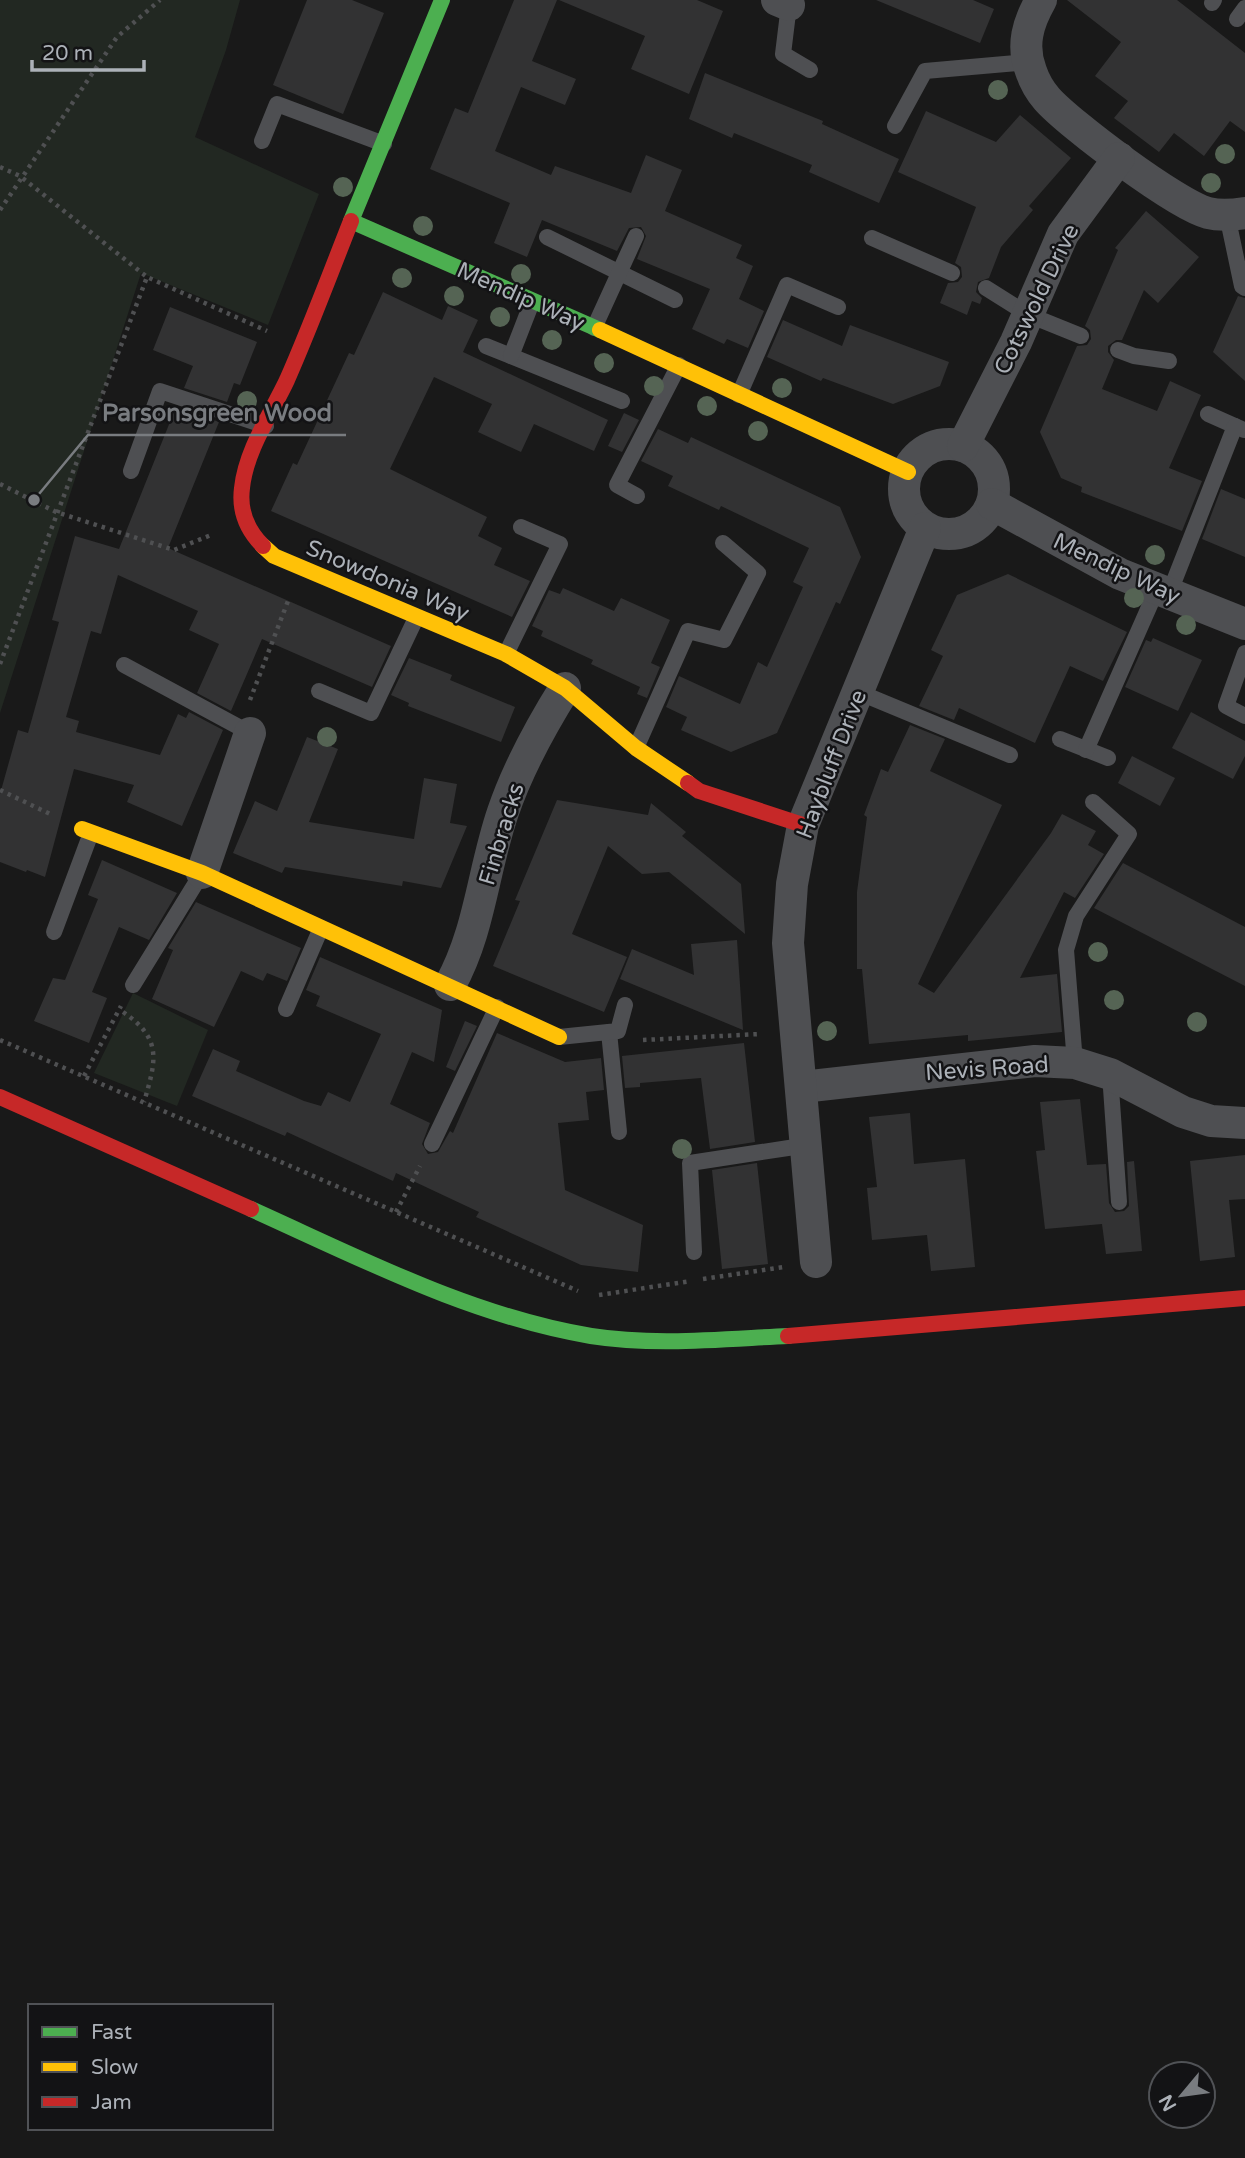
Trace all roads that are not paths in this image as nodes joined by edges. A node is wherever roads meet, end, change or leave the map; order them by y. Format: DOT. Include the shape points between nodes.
graph roads {
  1 [pos="442,0"];
  2 [pos="1041,0"];
  3 [pos="783,3"];
  4 [pos="1028,62"];
  5 [pos="810,70"];
  6 [pos="895,125"];
  7 [pos="262,141"];
  8 [pos="384,144"];
  9 [pos="1119,158"];
  10 [pos="1236,214"];
  11 [pos="351,221"];
  12 [pos="636,236"];
  13 [pos="547,237"];
  14 [pos="872,238"];
  15 [pos="621,273"];
  16 [pos="952,273"];
  17 [pos="986,288"];
  18 [pos="1245,288"];
  19 [pos="675,300"];
  20 [pos="532,302"];
  21 [pos="838,307"];
  22 [pos="1029,315"];
  23 [pos="594,328"];
  24 [pos="1081,336"];
  25 [pos="486,346"];
  26 [pos="1118,350"];
  27 [pos="511,356"];
  28 [pos="1169,361"];
  29 [pos="679,365"];
  30 [pos="739,395"];
  31 [pos="622,401"];
  32 [pos="1208,414"];
  33 [pos="267,426"];
  34 [pos="1240,429"];
  35 [pos="963,446"];
  36 [pos="131,471"];
  37 [pos="908,472"];
  38 [pos="637,496"];
  39 [pos="992,504"];
  40 [pos="522,527"];
  41 [pos="925,528"];
  42 [pos="723,543"];
  43 [pos="1163,592"];
  44 [pos="416,618"];
  45 [pos="1245,624"];
  46 [pos="1245,653"];
  47 [pos="506,654"];
  48 [pos="124,665"];
  49 [pos="565,688"];
  50 [pos="319,691"];
  51 [pos="858,692"];
  52 [pos="1245,716"];
  53 [pos="250,733"];
  54 [pos="1060,739"];
  55 [pos="636,748"];
  56 [pos="1086,750"];
  57 [pos="1010,755"];
  58 [pos="1108,758"];
  59 [pos="1093,802"];
  60 [pos="803,825"];
  61 [pos="86,831"];
  62 [pos="202,873"];
  63 [pos="321,927"];
  64 [pos="54,932"];
  65 [pos="133,985"];
  66 [pos="450,985"];
  67 [pos="625,1006"];
  68 [pos="498,1007"];
  69 [pos="286,1009"];
  70 [pos="614,1032"];
  71 [pos="559,1037"];
  72 [pos="1075,1063"];
  73 [pos="1110,1074"];
  74 [pos="802,1087"];
  75 [pos="0,1097"];
  76 [pos="1245,1124"];
  77 [pos="619,1132"];
  78 [pos="432,1144"];
  79 [pos="808,1145"];
  80 [pos="1119,1202"];
  81 [pos="694,1252"];
  82 [pos="816,1262"];
  83 [pos="1245,1298"];
  1 -- 8 [label="street"];
  2 -- 4 [label="street" via="1026,32"];
  3 -- 5 [label="lane" via="783,54"];
  4 -- 6 [label="lane" via="925,71"];
  4 -- 9 [label="street" via="1045,97"];
  7 -- 8 [label="lane" via="277,104"];
  8 -- 11 [label="street"];
  9 -- 10 [label="street" via="1188,205 1208,213"];
  9 -- 22 [label="street, Cotswold Drive" via="1063,234"];
  10 -- 18 [label="lane" via="1241,286"];
  11 -- 20 [label="street, Mendip Way"];
  11 -- 33 [label="street"];
  12 -- 15 [label="lane"];
  13 -- 15 [label="lane"];
  14 -- 16 [label="lane"];
  15 -- 19 [label="lane"];
  15 -- 23 [label="lane"];
  17 -- 22 [label="lane"];
  20 -- 23 [label="street, Mendip Way"];
  20 -- 27 [label="lane"];
  21 -- 30 [label="lane" via="787,285"];
  22 -- 24 [label="lane"];
  22 -- 35 [label="street, Cotswold Drive"];
  23 -- 29 [label="street, Mendip Way"];
  25 -- 27 [label="lane"];
  26 -- 28 [label="lane"];
  27 -- 31 [label="lane"];
  29 -- 30 [label="street, Mendip Way"];
  29 -- 38 [label="lane" via="617,485"];
  30 -- 37 [label="street, Mendip Way"];
  32 -- 34 [label="lane"];
  33 -- 36 [label="lane" via="160,391"];
  33 -- 44 [label="street, Snowdonia Way" via="240,495 244,522 263,548"];
  34 -- 43 [label="lane"];
  35 -- 37 [label="street" via="930,448 916,458"];
  35 -- 39 [label="street" via="990,469"];
  37 -- 41 [label="street" via="906,503"];
  39 -- 41 [label="street" via="981,521 964,532 945,534"];
  39 -- 43 [label="street, Mendip Way" via="1094,561"];
  40 -- 47 [label="lane" via="560,544"];
  41 -- 51 [label="street, Haybluff Drive"];
  42 -- 55 [label="lane" via="758,573 724,640 688,631"];
  43 -- 45 [label="street, Mendip Way"];
  43 -- 56 [label="lane"];
  44 -- 47 [label="street, Snowdonia Way"];
  44 -- 50 [label="lane" via="371,713"];
  46 -- 52 [label="lane" via="1226,706"];
  47 -- 49 [label="street, Snowdonia Way"];
  48 -- 53 [label="lane"];
  49 -- 55 [label="street, Snowdonia Way"];
  49 -- 66 [label="street, Finbracks" via="532,742 502,813 466,956"];
  51 -- 57 [label="lane"];
  51 -- 60 [label="street, Haybluff Drive"];
  53 -- 62 [label="street"];
  54 -- 56 [label="lane"];
  55 -- 60 [label="street, Snowdonia Way" via="699,792"];
  56 -- 58 [label="lane"];
  59 -- 72 [label="lane" via="1129,834 1076,916 1066,950"];
  60 -- 74 [label="street, Haybluff Drive" via="788,943"];
  61 -- 62 [label="street"];
  61 -- 64 [label="lane"];
  62 -- 63 [label="street"];
  62 -- 65 [label="lane"];
  63 -- 66 [label="street"];
  63 -- 69 [label="lane"];
  66 -- 68 [label="street"];
  67 -- 70 [label="lane"];
  68 -- 71 [label="street"];
  68 -- 78 [label="lane"];
  70 -- 71 [label="lane"];
  70 -- 77 [label="lane"];
  72 -- 73 [label="street, Nevis Road"];
  72 -- 74 [label="street, Nevis Road" via="1035,1061"];
  73 -- 76 [label="street, Nevis Road" via="1183,1112 1211,1121"];
  73 -- 80 [label="lane"];
  74 -- 79 [label="street, Haybluff Drive"];
  75 -- 83 [label="street" via="424,1287 534,1323 592,1336 667,1341 802,1335"];
  79 -- 81 [label="lane" via="690,1163"];
  79 -- 82 [label="street, Haybluff Drive"];
}
